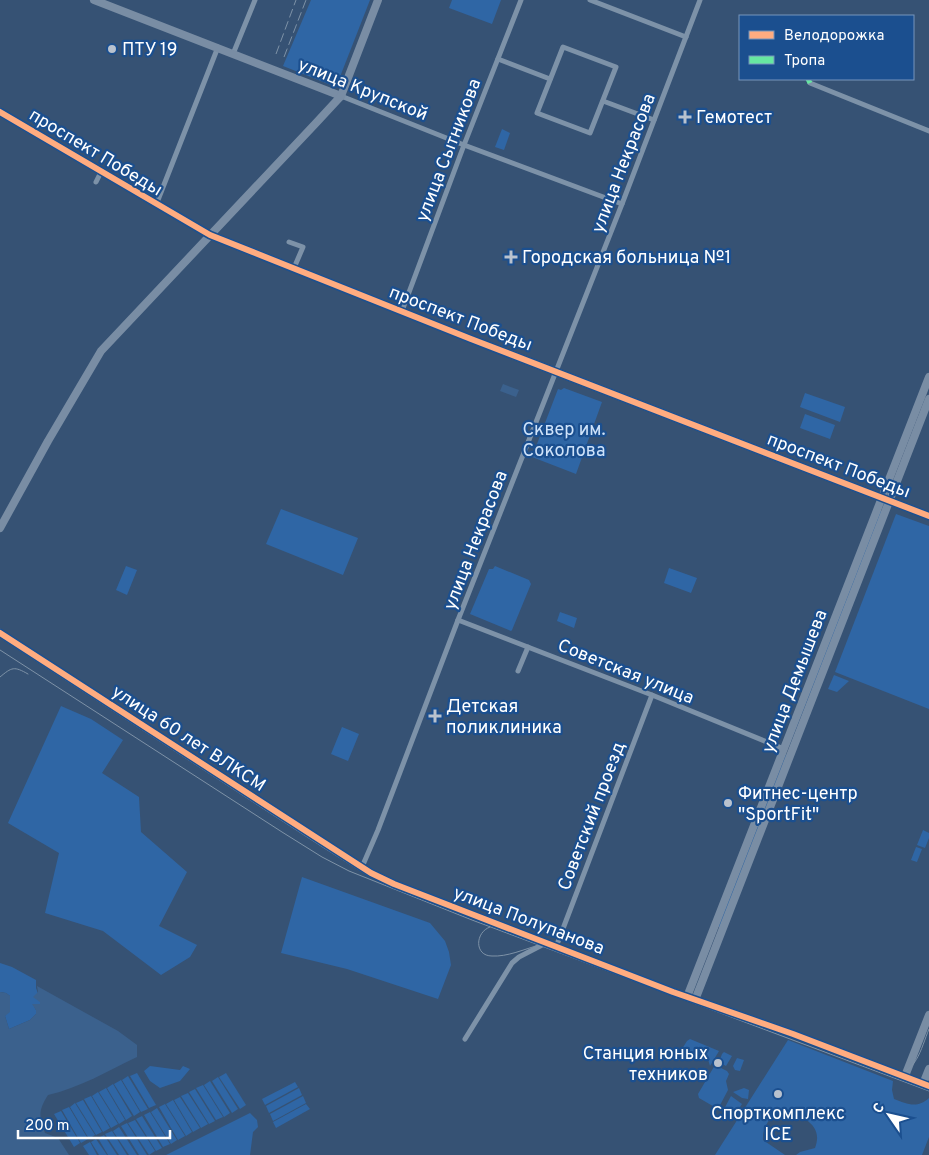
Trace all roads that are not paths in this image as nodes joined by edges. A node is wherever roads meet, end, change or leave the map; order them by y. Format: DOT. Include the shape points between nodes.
graph roads {
  1 [pos="94,0"];
  2 [pos="255,0"];
  3 [pos="378,0"];
  4 [pos="521,0"];
  5 [pos="590,0"];
  6 [pos="700,0"];
  7 [pos="686,37"];
  8 [pos="218,47"];
  9 [pos="233,54"];
  10 [pos="498,59"];
  11 [pos="550,80"];
  12 [pos="810,84"];
  13 [pos="341,96"];
  14 [pos="603,101"];
  15 [pos="0,112"];
  16 [pos="654,120"];
  17 [pos="929,131"];
  18 [pos="464,145"];
  19 [pos="101,172"];
  20 [pos="96,182"];
  21 [pos="622,204"];
  22 [pos="156,205"];
  23 [pos="210,236"];
  24 [pos="289,242"];
  25 [pos="294,268"];
  26 [pos="402,311"];
  27 [pos="556,371"];
  28 [pos="929,377"];
  29 [pos="929,400"];
  30 [pos="886,499"];
  31 [pos="929,516"];
  32 [pos="0,528"];
  33 [pos="458,620"];
  34 [pos="0,633"];
  35 [pos="528,647"];
  36 [pos="518,671"];
  37 [pos="652,695"];
  38 [pos="788,750"];
  39 [pos="362,867"];
  40 [pos="546,943"];
  41 [pos="556,947"];
  42 [pos="691,998"];
  43 [pos="929,1015"];
  44 [pos="465,1039"];
  45 [pos="929,1069"];
  46 [pos="905,1076"];
  47 [pos="926,1085"];
  1 -- 8 [label="street, улица Крупской"];
  2 -- 9 [label="street"];
  3 -- 13 [label="street"];
  4 -- 10 [label="street, улица Сытникова"];
  5 -- 7 [label="street"];
  6 -- 7 [label="street, улица Некрасова"];
  7 -- 16 [label="street, улица Некрасова"];
  8 -- 9 [label="street, улица Крупской"];
  8 -- 22 [label="street"];
  9 -- 13 [label="street, улица Крупской"];
  10 -- 11 [label="street"];
  10 -- 18 [label="street, улица Сытникова"];
  11 -- 14 [label="street" via="537,113 590,133"];
  11 -- 14 [label="street" via="563,47 616,67"];
  12 -- 17 [label="street"];
  13 -- 18 [label="street, улица Крупской"];
  13 -- 23 [label="street"];
  14 -- 16 [label="street"];
  15 -- 19 [label="street, проспект Победы"];
  16 -- 21 [label="street, улица Некрасова"];
  18 -- 21 [label="street, улица Крупской"];
  18 -- 26 [label="street, улица Сытникова"];
  19 -- 20 [label="street"];
  19 -- 22 [label="street, проспект Победы"];
  21 -- 27 [label="street, улица Некрасова"];
  22 -- 23 [label="street, проспект Победы"];
  23 -- 25 [label="street, проспект Победы"];
  23 -- 32 [label="street" via="101,351"];
  24 -- 25 [label="street" via="303,247"];
  25 -- 26 [label="street, проспект Победы"];
  26 -- 27 [label="street, проспект Победы"];
  27 -- 30 [label="street, проспект Победы"];
  27 -- 33 [label="street, улица Некрасова"];
  28 -- 30 [label="street, улица Демышева"];
  29 -- 30 [label="street, улица Демышева"];
  30 -- 31 [label="street, проспект Победы"];
  30 -- 38 [label="street, улица Демышева"];
  33 -- 35 [label="street, Советская улица"];
  33 -- 39 [label="street, улица Некрасова"];
  34 -- 39 [label="street, улица 60 лет ВЛКСМ"];
  35 -- 36 [label="street"];
  35 -- 37 [label="street, Советская улица"];
  37 -- 38 [label="street, Советская улица"];
  37 -- 41 [label="street, Советский проезд"];
  38 -- 42 [label="street, улица Демышева"];
  39 -- 40 [label="street, улица Полупанова" via="394,884"];
  40 -- 41 [label="street, улица Полупанова"];
  40 -- 44 [label="street" via="512,963"];
  41 -- 42 [label="street, улица Полупанова"];
  42 -- 46 [label="street, улица Полупанова"];
  43 -- 46 [label="street"];
  45 -- 47 [label="street"];
  46 -- 47 [label="street, улица Полупанова"];
}
